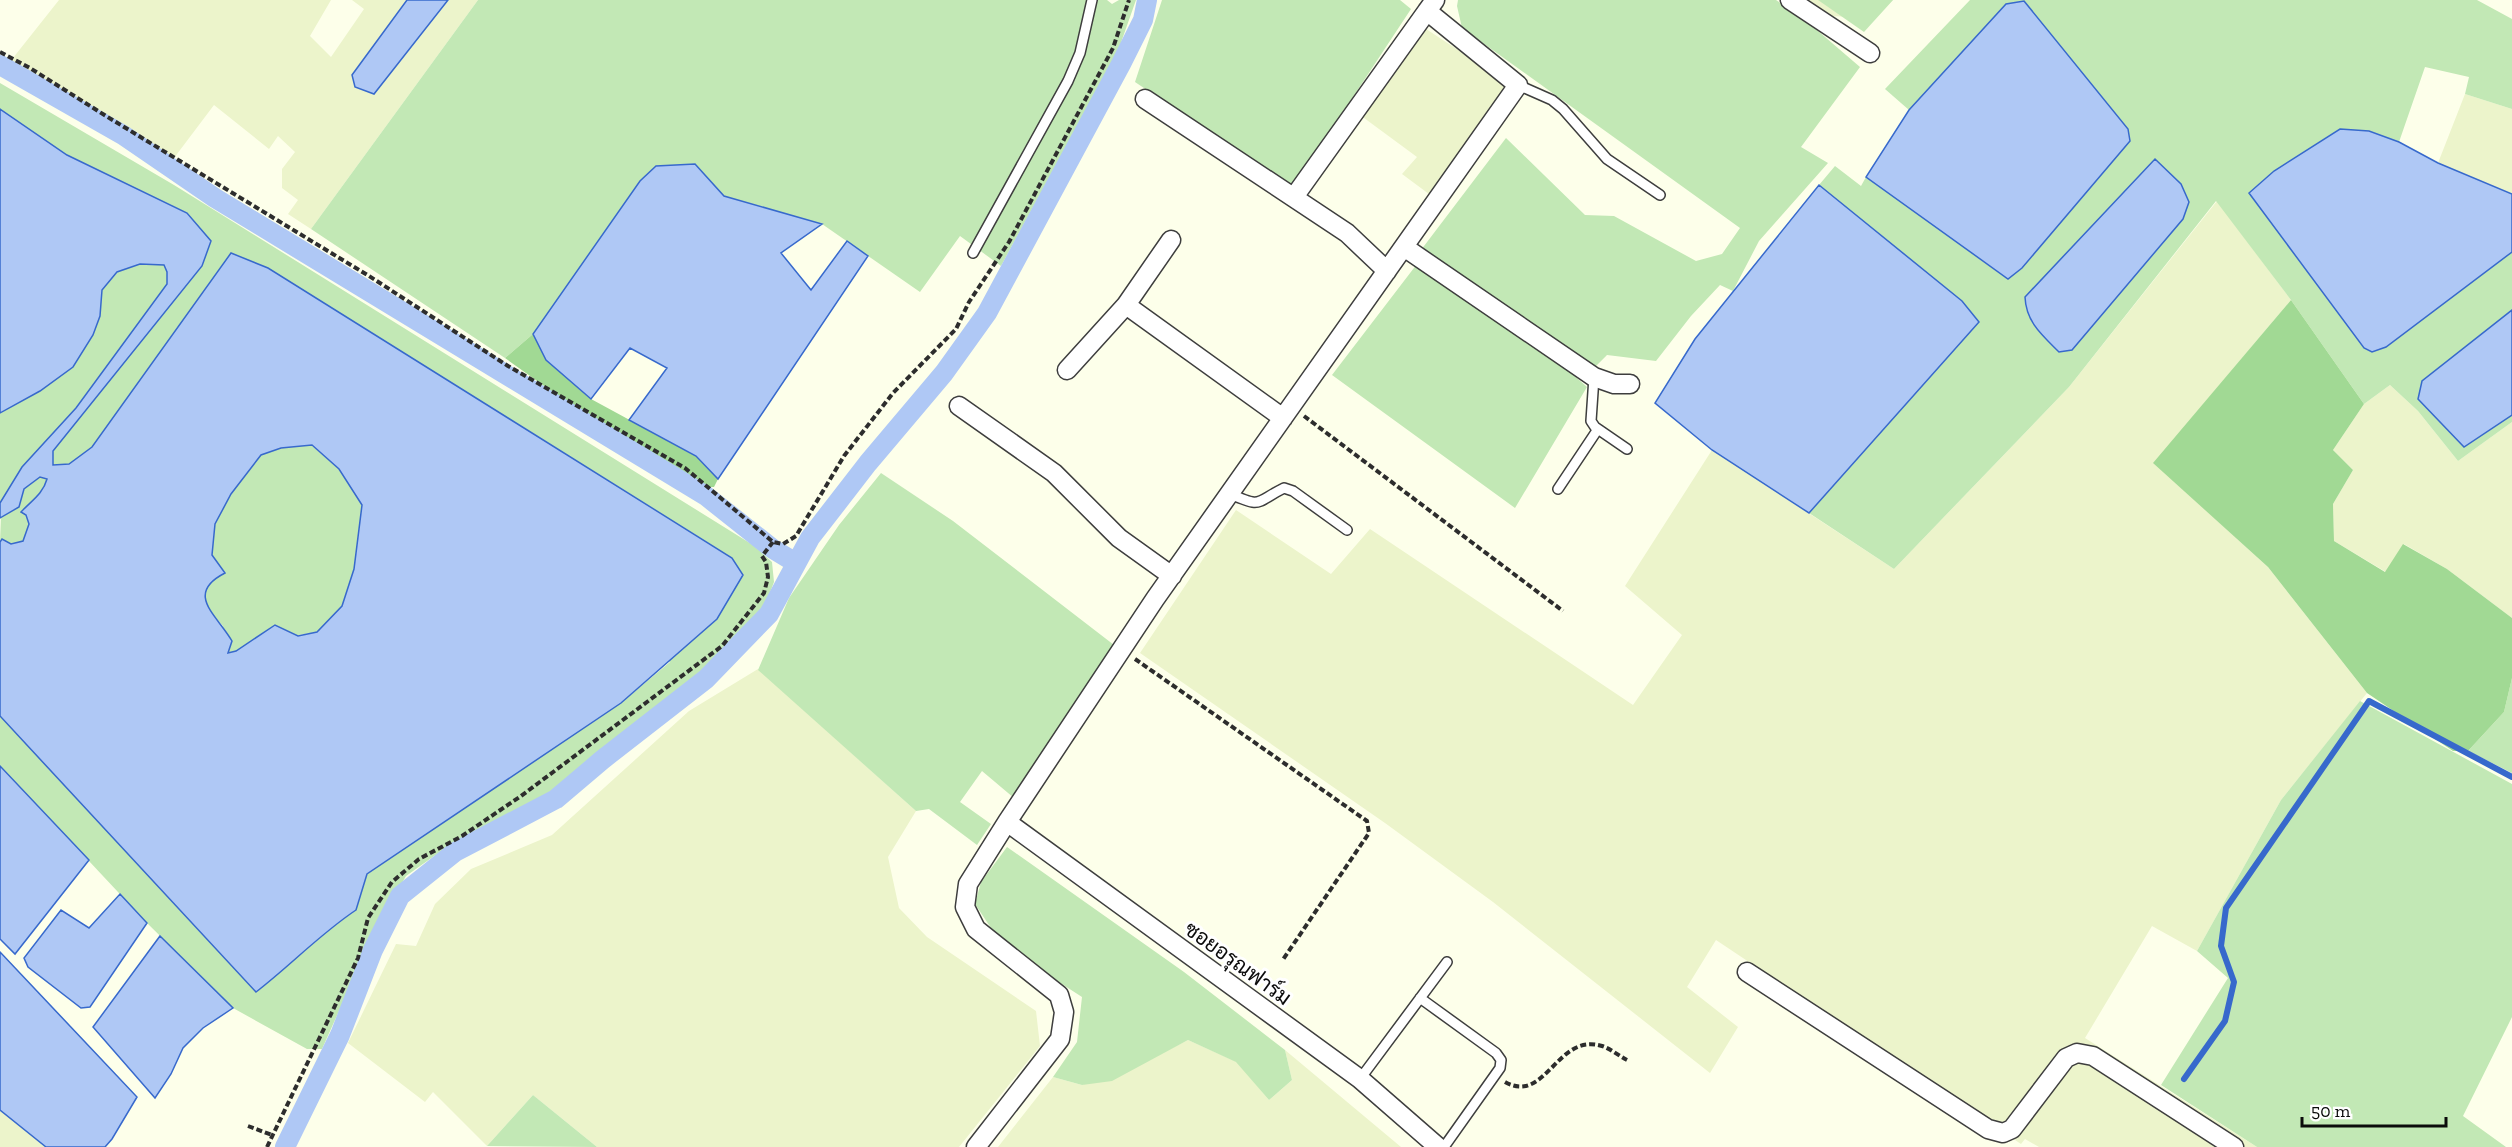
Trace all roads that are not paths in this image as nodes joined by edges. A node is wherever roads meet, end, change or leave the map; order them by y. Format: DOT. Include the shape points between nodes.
graph roads {
  1 [pos="1092,0"];
  2 [pos="1790,0"];
  3 [pos="1431,5"];
  4 [pos="1870,53"];
  5 [pos="1518,86"];
  6 [pos="1145,99"];
  7 [pos="1660,195"];
  8 [pos="1294,197"];
  9 [pos="1171,240"];
  10 [pos="1404,247"];
  11 [pos="973,253"];
  12 [pos="1387,272"];
  13 [pos="1126,305"];
  14 [pos="1067,370"];
  15 [pos="1594,376"];
  16 [pos="1630,384"];
  17 [pos="959,406"];
  18 [pos="1287,412"];
  19 [pos="1598,429"];
  20 [pos="1627,449"];
  21 [pos="1558,489"];
  22 [pos="1230,494"];
  23 [pos="1347,530"];
  24 [pos="1172,576"];
  25 [pos="1007,822"];
  26 [pos="1447,962"];
  27 [pos="1747,972"];
  28 [pos="1420,998"];
  29 [pos="1360,1079"];
  30 [pos="976,1147"];
  31 [pos="1438,1147"];
  32 [pos="1444,1147"];
  33 [pos="2234,1147"];
  1 -- 11 [label="lane" via="1080,52 1068,81"];
  2 -- 4 [label="street"];
  3 -- 5 [label="street"];
  3 -- 8 [label="street"];
  5 -- 7 [label="lane" via="1551,100 1607,159"];
  5 -- 10 [label="street"];
  6 -- 8 [label="street"];
  8 -- 12 [label="street" via="1347,233"];
  9 -- 13 [label="street"];
  10 -- 12 [label="street"];
  10 -- 15 [label="street"];
  12 -- 18 [label="street"];
  13 -- 14 [label="street"];
  13 -- 18 [label="street"];
  15 -- 16 [label="street" via="1614,384"];
  15 -- 19 [label="lane" via="1591,421"];
  17 -- 24 [label="street" via="1054,473 1119,538"];
  18 -- 22 [label="street"];
  19 -- 20 [label="lane"];
  19 -- 21 [label="lane"];
  22 -- 23 [label="lane" via="1254,504 1284,488"];
  22 -- 24 [label="street"];
  24 -- 25 [label="street"];
  25 -- 29 [label="street, ซอยอรุณฟาร์ม"];
  25 -- 30 [label="street" via="968,884 965,907 976,929 1059,995 1064,1012 1060,1039"];
  26 -- 28 [label="lane"];
  27 -- 33 [label="street" via="1988,1129 2002,1133 2012,1129 2066,1058 2078,1053 2093,1056"];
  28 -- 29 [label="lane"];
  28 -- 32 [label="lane" via="1501,1060 1500,1068"];
  29 -- 31 [label="street, ซอยอรุณฟาร์ม"];
}
